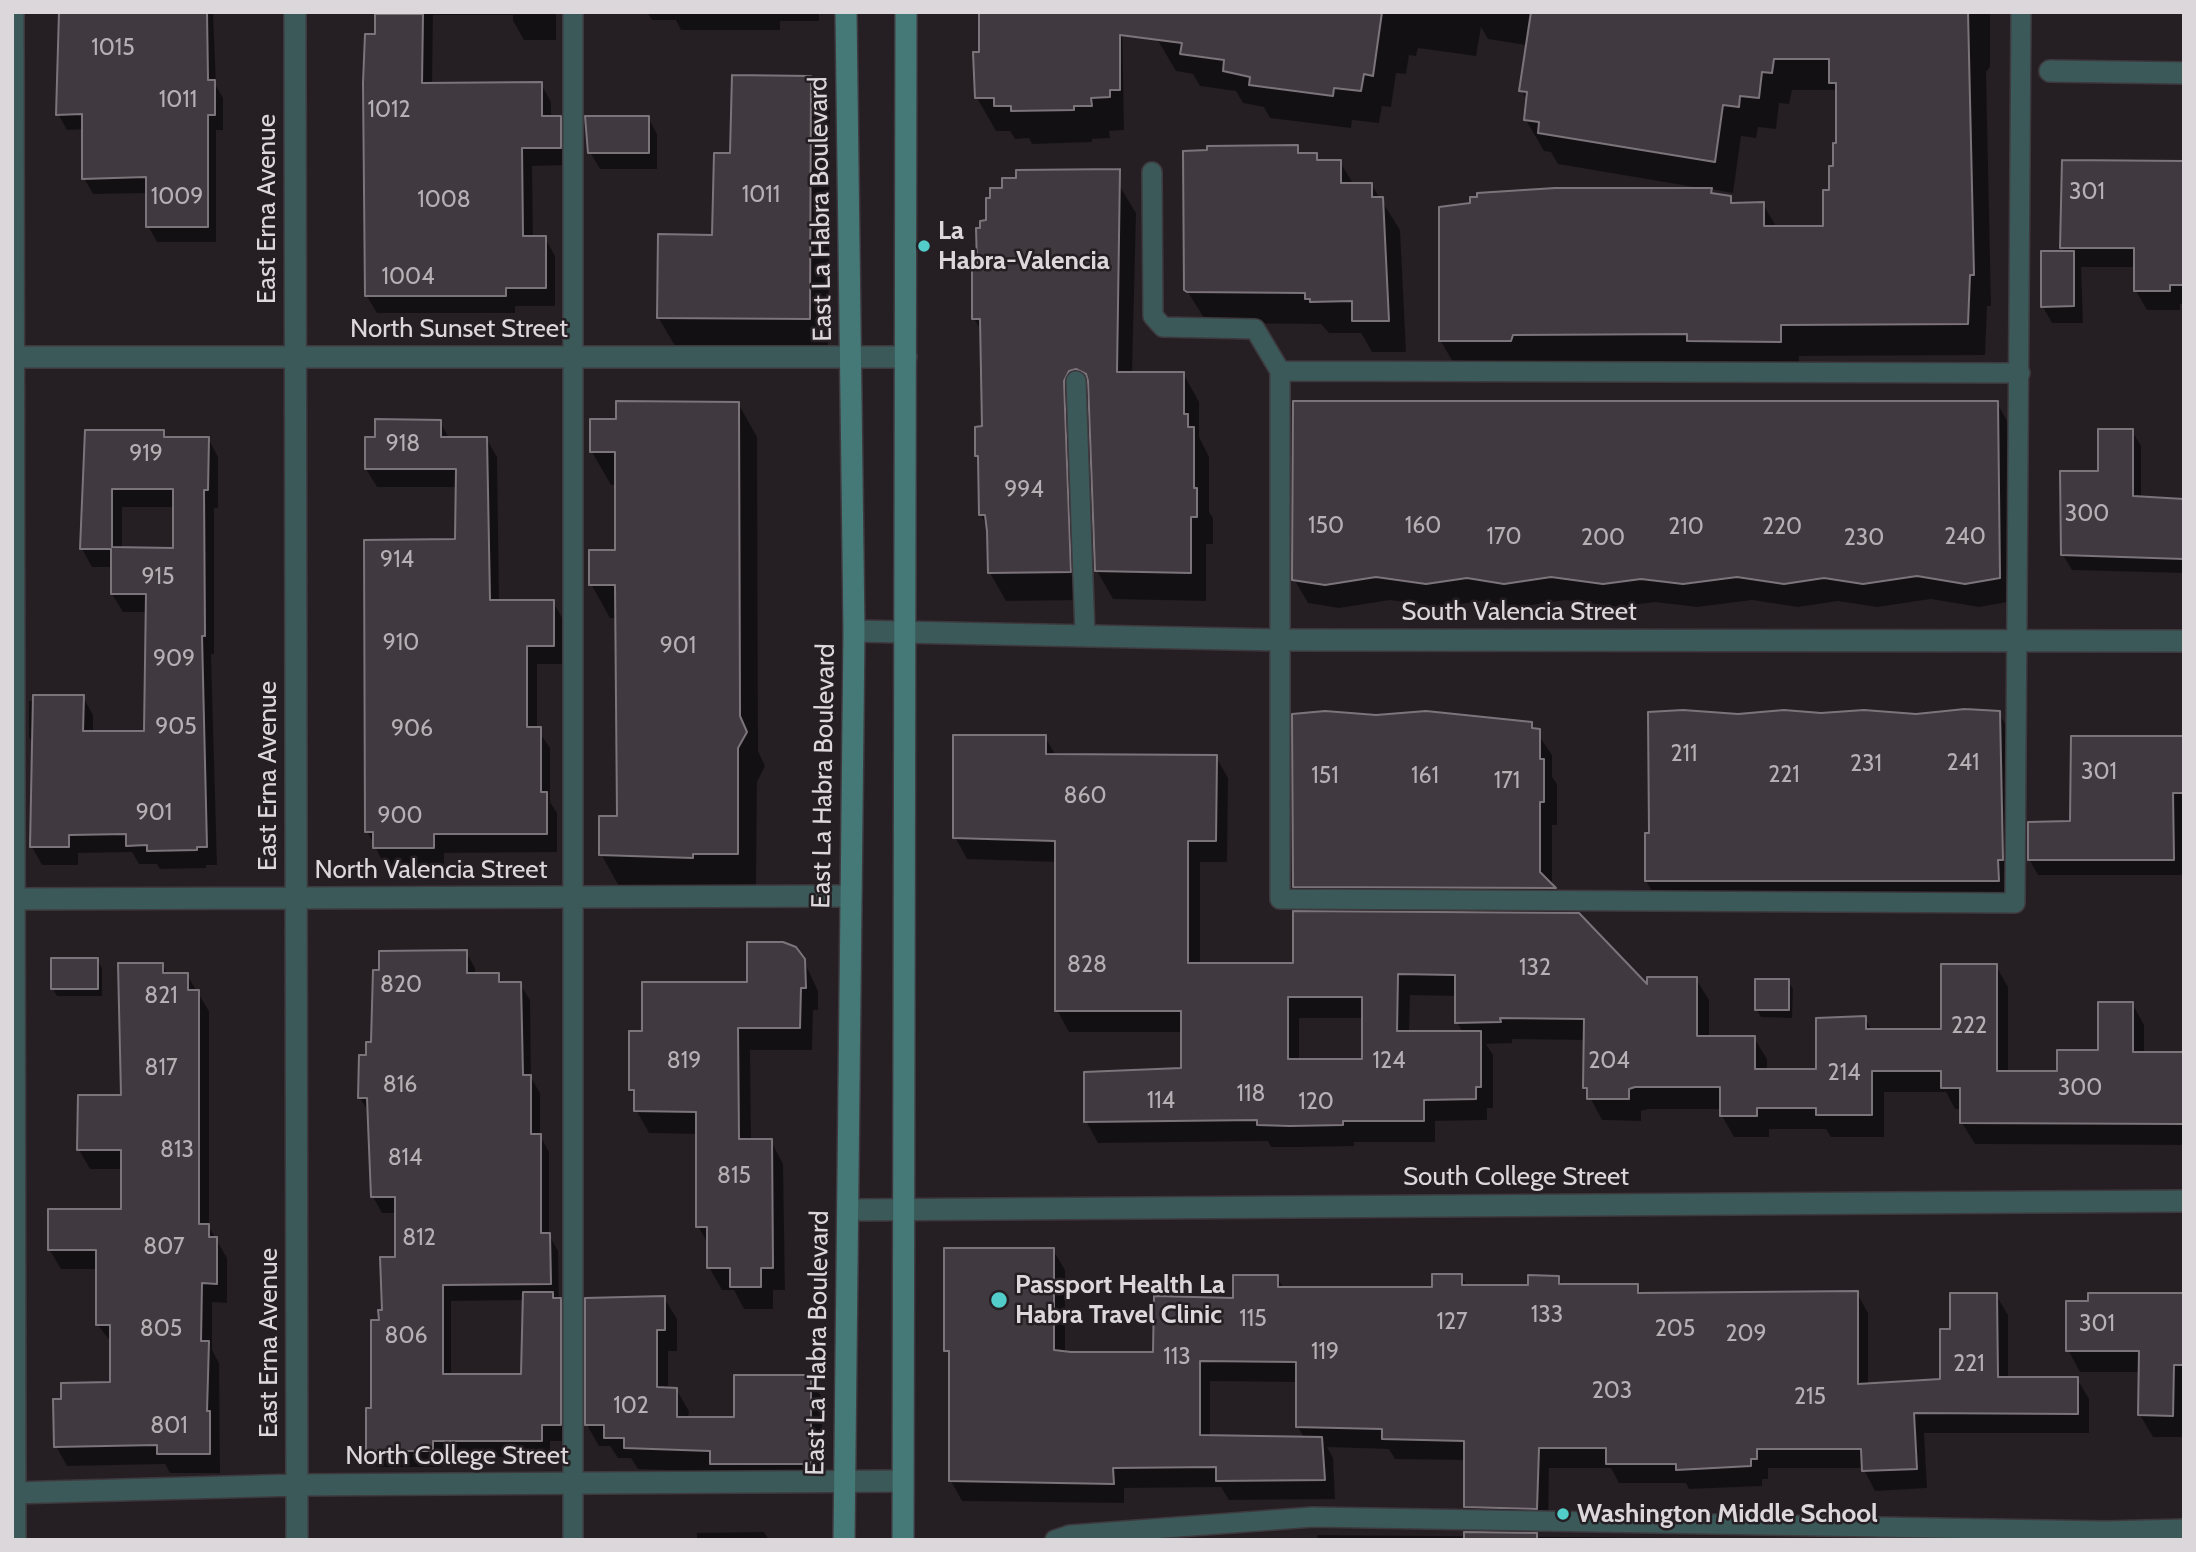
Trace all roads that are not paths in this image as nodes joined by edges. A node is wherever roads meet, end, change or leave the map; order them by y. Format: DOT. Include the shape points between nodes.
graph roads {
  1 [pos="14,12"];
  2 [pos="295,12"];
  3 [pos="573,12"];
  4 [pos="846,12"];
  5 [pos="906,12"];
  6 [pos="2021,12"];
  7 [pos="2050,71"];
  8 [pos="2184,72"];
  9 [pos="1152,172"];
  10 [pos="14,358"];
  11 [pos="295,358"];
  12 [pos="576,358"];
  13 [pos="851,358"];
  14 [pos="906,358"];
  15 [pos="1280,371"];
  16 [pos="2020,373"];
  17 [pos="1076,382"];
  18 [pos="854,631"];
  19 [pos="905,631"];
  20 [pos="1085,635"];
  21 [pos="1278,640"];
  22 [pos="2019,640"];
  23 [pos="2184,641"];
  24 [pos="850,897"];
  25 [pos="296,898"];
  26 [pos="572,898"];
  27 [pos="13,899"];
  28 [pos="2184,1201"];
  29 [pos="848,1210"];
  30 [pos="903,1210"];
  31 [pos="844,1481"];
  32 [pos="903,1481"];
  33 [pos="572,1483"];
  34 [pos="297,1485"];
  35 [pos="14,1493"];
  36 [pos="2184,1530"];
  37 [pos="16,1540"];
  38 [pos="297,1540"];
  39 [pos="573,1540"];
  40 [pos="844,1540"];
  41 [pos="903,1540"];
  42 [pos="1055,1540"];
  1 -- 10 [label="lane"];
  2 -- 11 [label="street, East Erna Avenue"];
  3 -- 12 [label="lane"];
  4 -- 13 [label="main road, East La Habra Boulevard"];
  5 -- 14 [label="main road"];
  6 -- 16 [label="lane"];
  7 -- 8 [label="street"];
  9 -- 15 [label="lane" via="1153,316 1163,327 1255,329"];
  10 -- 11 [label="street, North Sunset Street"];
  10 -- 27 [label="lane"];
  11 -- 12 [label="street, North Sunset Street"];
  11 -- 25 [label="street, East Erna Avenue"];
  12 -- 13 [label="street, North Sunset Street"];
  12 -- 26 [label="lane"];
  13 -- 14 [label="street, North Sunset Street"];
  13 -- 18 [label="main road, East La Habra Boulevard"];
  14 -- 19 [label="main road"];
  15 -- 16 [label="lane"];
  15 -- 21 [label="lane"];
  16 -- 22 [label="lane"];
  17 -- 20 [label="lane"];
  18 -- 19 [label="street, South Valencia Street"];
  18 -- 24 [label="main road, East La Habra Boulevard"];
  19 -- 20 [label="street, South Valencia Street"];
  19 -- 30 [label="main road"];
  20 -- 21 [label="street, South Valencia Street"];
  21 -- 22 [label="street, South Valencia Street"];
  21 -- 22 [label="lane" via="1280,899 2015,903"];
  22 -- 23 [label="street, South Valencia Street"];
  24 -- 26 [label="street, North Valencia Street"];
  24 -- 29 [label="main road, East La Habra Boulevard"];
  25 -- 26 [label="street, North Valencia Street"];
  25 -- 27 [label="street, North Valencia Street"];
  25 -- 34 [label="street, East Erna Avenue"];
  26 -- 33 [label="lane"];
  27 -- 35 [label="lane"];
  28 -- 30 [label="street, South College Street"];
  29 -- 30 [label="street, South College Street"];
  29 -- 31 [label="main road, East La Habra Boulevard"];
  30 -- 32 [label="main road"];
  31 -- 32 [label="street, North College Street"];
  31 -- 33 [label="street, North College Street"];
  31 -- 40 [label="main road, East La Habra Boulevard"];
  32 -- 41 [label="main road"];
  33 -- 34 [label="street, North College Street"];
  33 -- 39 [label="lane"];
  34 -- 35 [label="street, North College Street"];
  34 -- 38 [label="street, East Erna Avenue"];
  35 -- 37 [label="lane"];
  36 -- 42 [label="lane" via="1313,1517 1070,1535"];
}
